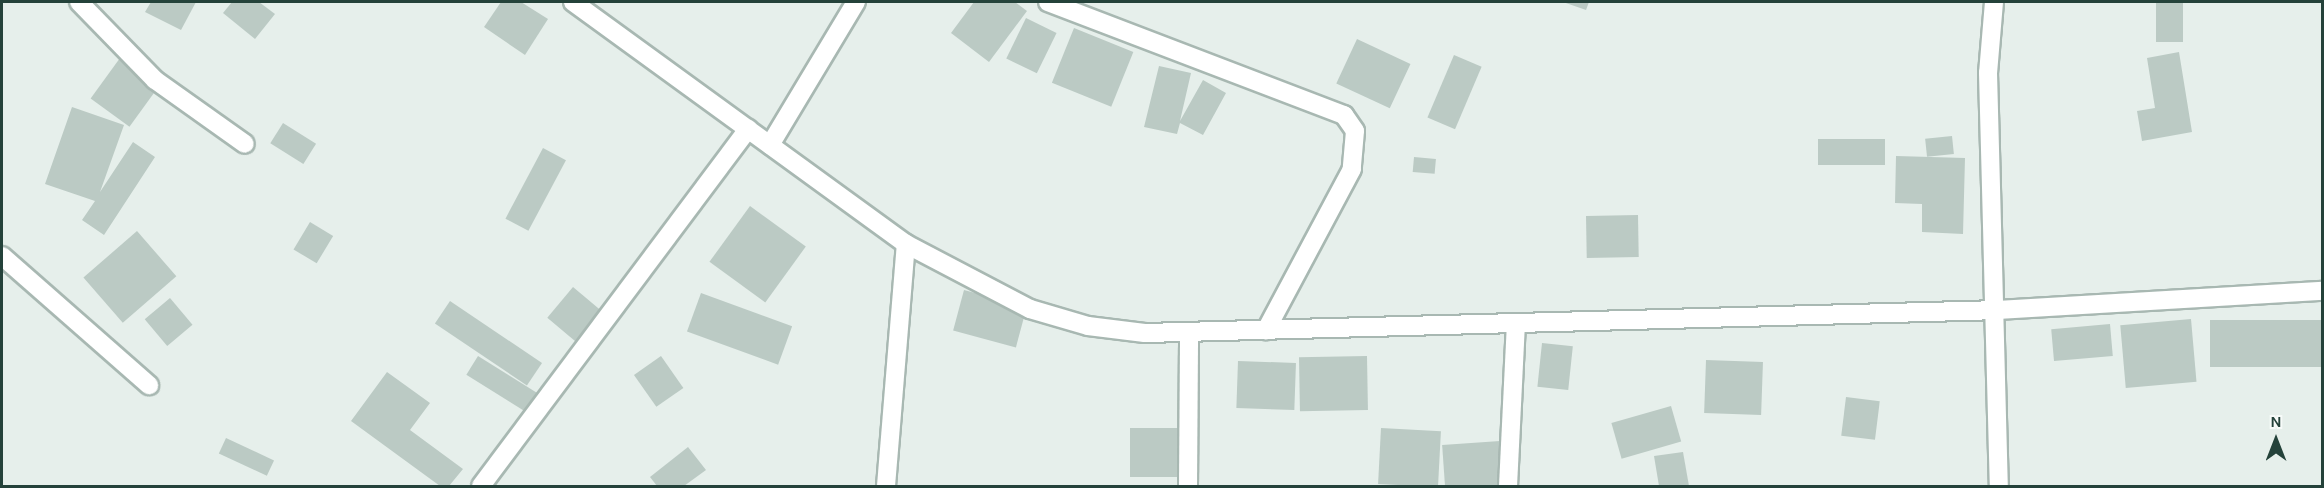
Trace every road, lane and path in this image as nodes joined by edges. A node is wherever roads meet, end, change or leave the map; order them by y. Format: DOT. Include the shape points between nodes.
graph roads {
  1 [pos="78,2"];
  2 [pos="573,2"];
  3 [pos="856,2"];
  4 [pos="1048,2"];
  5 [pos="1994,2"];
  6 [pos="748,129"];
  7 [pos="245,144"];
  8 [pos="770,145"];
  9 [pos="906,244"];
  10 [pos="2,256"];
  11 [pos="2322,291"];
  12 [pos="1998,310"];
  13 [pos="1516,323"];
  14 [pos="1266,330"];
  15 [pos="1189,332"];
  16 [pos="149,385"];
  17 [pos="491,483"];
  18 [pos="886,486"];
  19 [pos="1188,486"];
  20 [pos="1508,486"];
  21 [pos="1999,486"];
  1 -- 7 [label="street" via="155,80"];
  2 -- 6 [label="street"];
  3 -- 8 [label="street"];
  4 -- 14 [label="street" via="1344,115 1355,131 1352,169"];
  5 -- 12 [label="street" via="1988,73"];
  6 -- 8 [label="street"];
  6 -- 17 [label="street"];
  8 -- 9 [label="street"];
  9 -- 15 [label="street" via="1030,309 1088,326"];
  9 -- 18 [label="street"];
  10 -- 16 [label="street"];
  11 -- 12 [label="street"];
  12 -- 13 [label="street"];
  12 -- 21 [label="street"];
  13 -- 14 [label="street"];
  13 -- 20 [label="street"];
  14 -- 15 [label="street"];
  15 -- 19 [label="street"];
}
